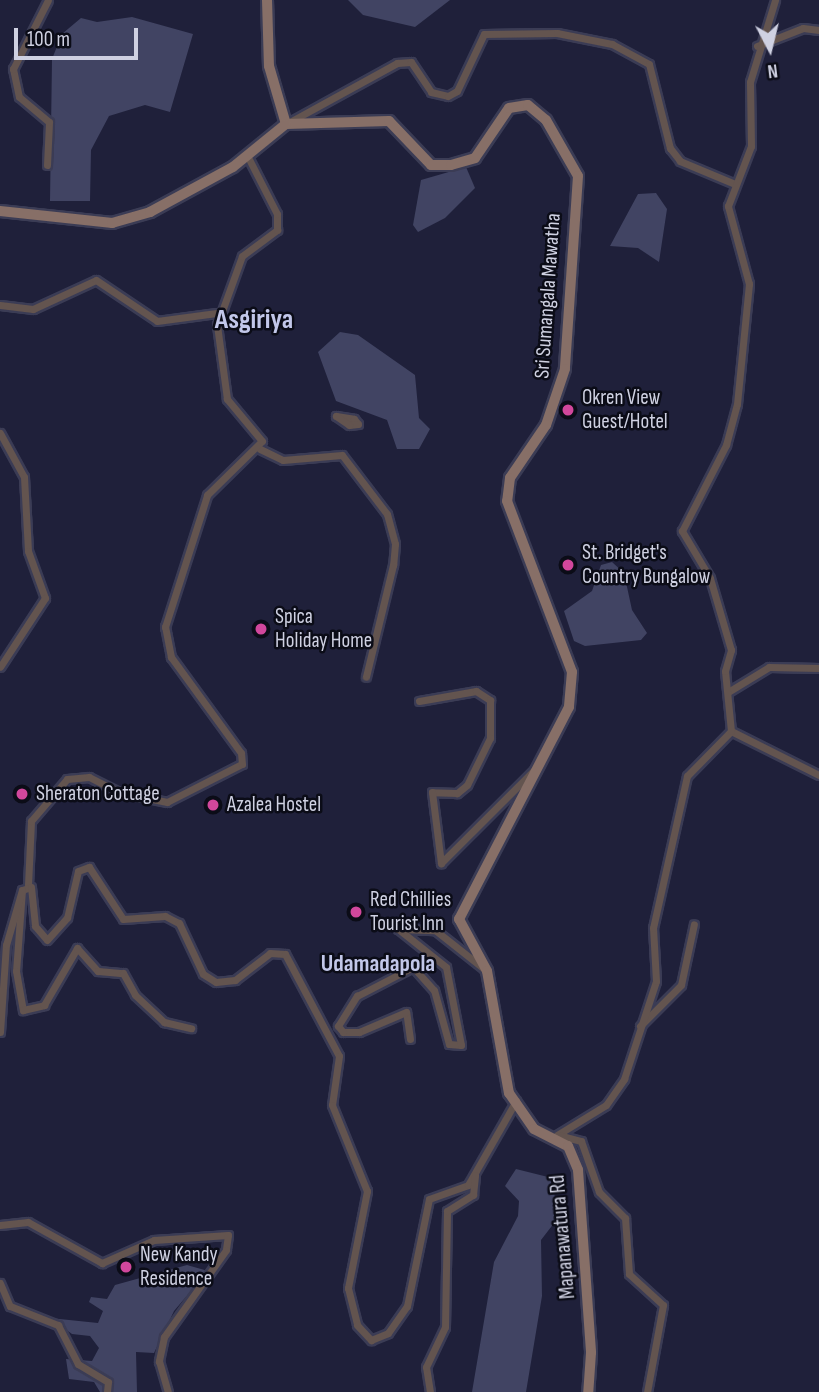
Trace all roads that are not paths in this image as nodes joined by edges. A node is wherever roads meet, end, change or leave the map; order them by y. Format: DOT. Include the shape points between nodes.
graph roads {
  1 [pos="48,0"];
  2 [pos="267,0"];
  3 [pos="775,0"];
  4 [pos="819,30"];
  5 [pos="757,46"];
  6 [pos="286,124"];
  7 [pos="248,157"];
  8 [pos="47,165"];
  9 [pos="735,184"];
  10 [pos="0,211"];
  11 [pos="0,305"];
  12 [pos="216,313"];
  13 [pos="0,433"];
  14 [pos="260,449"];
  15 [pos="0,667"];
  16 [pos="819,668"];
  17 [pos="366,677"];
  18 [pos="728,692"];
  19 [pos="419,701"];
  20 [pos="731,731"];
  21 [pos="537,767"];
  22 [pos="819,775"];
  23 [pos="25,888"];
  24 [pos="694,923"];
  25 [pos="487,971"];
  26 [pos="191,1028"];
  27 [pos="637,1028"];
  28 [pos="0,1032"];
  29 [pos="410,1040"];
  30 [pos="516,1101"];
  31 [pos="557,1135"];
  32 [pos="474,1174"];
  33 [pos="0,1225"];
  34 [pos="0,1283"];
  35 [pos="107,1392"];
  36 [pos="168,1392"];
  37 [pos="430,1392"];
  38 [pos="588,1392"];
  39 [pos="647,1392"];
  1 -- 8 [label="street" via="13,69 19,97 48,122"];
  2 -- 6 [label="street" via="269,66"];
  3 -- 5 [label="street"];
  4 -- 5 [label="street" via="803,27"];
  5 -- 9 [label="street" via="750,82 751,146"];
  6 -- 7 [label="street"];
  6 -- 9 [label="street" via="397,63 411,62 431,92 448,96 457,92 484,34 557,33 612,44 649,64 670,148 680,161"];
  6 -- 21 [label="street, Sri Sumangala Mawatha" via="389,121 431,165 451,165 475,158 509,108 527,105 546,120 578,176 565,369 546,425 510,478 507,501 572,672 569,708"];
  7 -- 10 [label="street" via="150,212 112,223"];
  7 -- 12 [label="street" via="276,214 277,230 242,256"];
  9 -- 18 [label="street" via="728,214 750,284 737,404 726,445 682,531 710,578 731,650"];
  11 -- 12 [label="street" via="33,309 96,279 158,321"];
  12 -- 14 [label="street" via="227,399 260,432"];
  13 -- 15 [label="street" via="24,477 28,551 45,598"];
  14 -- 17 [label="street" via="283,460 342,455 387,513 393,565"];
  14 -- 23 [label="street" via="207,495 165,626 171,657 241,753 242,764 167,802 118,792 89,777 67,779 31,821"];
  16 -- 18 [label="street" via="769,667"];
  18 -- 20 [label="street"];
  19 -- 21 [label="street" via="476,691 490,700 491,737 467,785 457,793 432,792 441,863"];
  20 -- 22 [label="street"];
  20 -- 27 [label="street" via="687,776 653,928 656,981"];
  21 -- 25 [label="street, Sri Sumangala Mawatha" via="458,919"];
  23 -- 26 [label="street" via="16,971 23,1010 44,1005 76,948 98,971 122,973 164,1022"];
  23 -- 28 [label="street" via="6,945"];
  23 -- 32 [label="street" via="34,926 47,940 67,918 78,871 89,867 123,919 165,916 179,923 209,980 235,979 270,953 285,954 339,1056 332,1105 367,1191 348,1288 358,1325 371,1340 388,1333 407,1306 429,1199 468,1185"];
  24 -- 27 [label="street" via="681,985"];
  25 -- 29 [label="street" via="435,930 398,929 446,967 461,1045 449,1044 434,990 413,967 357,996 338,1026 343,1032 359,1032 406,1012"];
  25 -- 30 [label="street, Sri Sumangala Mawatha" via="501,1028 504,1083"];
  27 -- 31 [label="street" via="618,1092"];
  30 -- 31 [label="street" via="534,1129"];
  30 -- 32 [label="street"];
  31 -- 38 [label="street, Mapanawatura Rd" via="578,1170 591,1353"];
  31 -- 39 [label="street" via="580,1140 599,1192 625,1218 629,1274 663,1305"];
  32 -- 37 [label="street" via="473,1195 447,1211 445,1327 426,1367"];
  33 -- 36 [label="street" via="28,1222 102,1263 154,1240 228,1235 226,1250 164,1337 159,1361"];
  34 -- 35 [label="street" via="10,1306 58,1325 78,1364 108,1381"];
}
